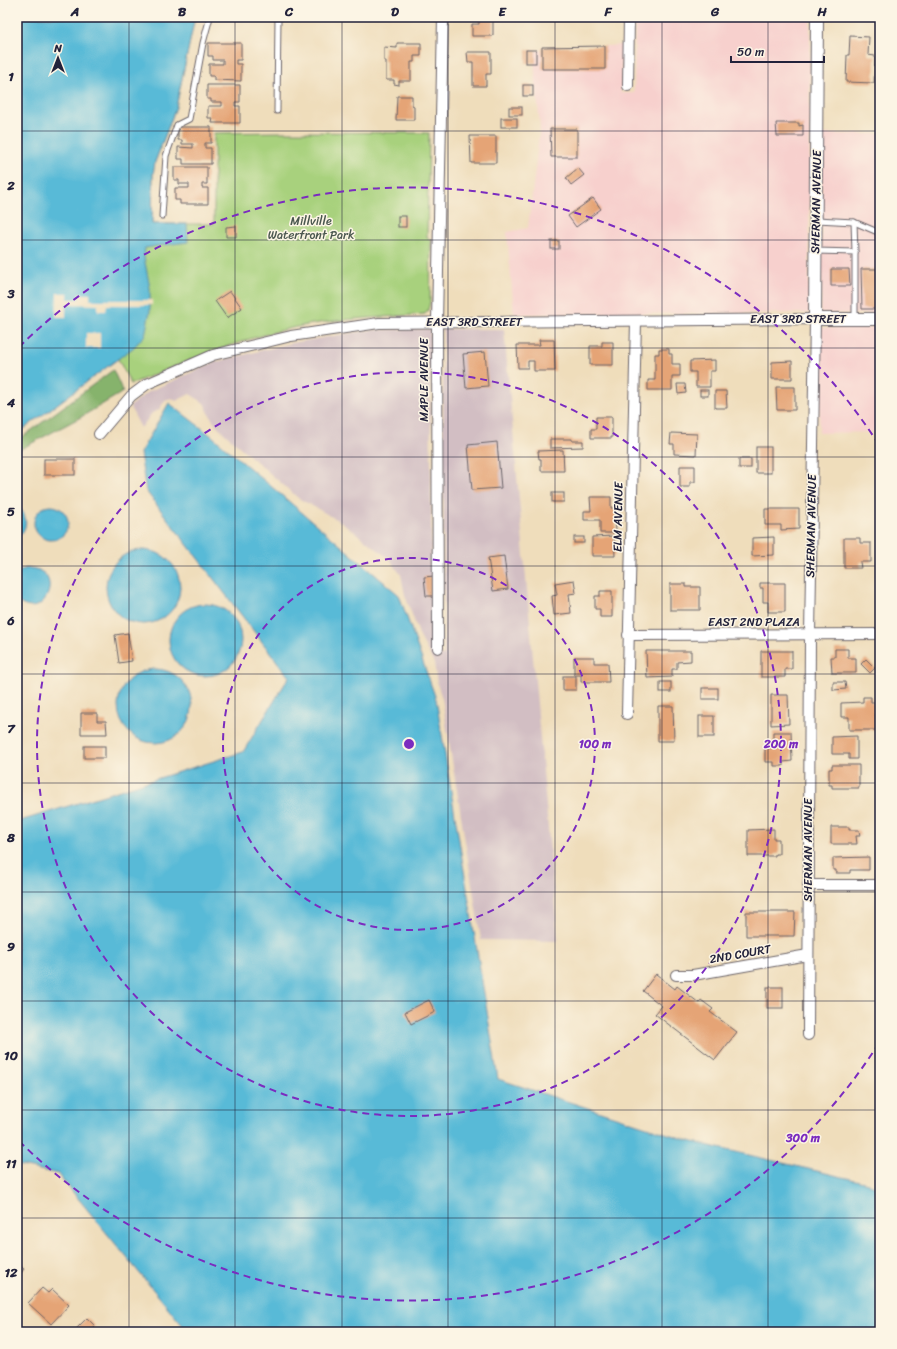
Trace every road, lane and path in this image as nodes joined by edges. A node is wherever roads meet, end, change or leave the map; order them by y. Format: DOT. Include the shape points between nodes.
graph roads {
  1 [pos="210,17"];
  2 [pos="278,17"];
  3 [pos="443,17"];
  4 [pos="629,17"];
  5 [pos="817,17"];
  6 [pos="628,86"];
  7 [pos="277,111"];
  8 [pos="162,216"];
  9 [pos="817,220"];
  10 [pos="854,222"];
  11 [pos="880,233"];
  12 [pos="815,251"];
  13 [pos="855,252"];
  14 [pos="815,319"];
  15 [pos="855,319"];
  16 [pos="636,320"];
  17 [pos="880,320"];
  18 [pos="437,322"];
  19 [pos="100,434"];
  20 [pos="880,634"];
  21 [pos="628,635"];
  22 [pos="810,635"];
  23 [pos="438,648"];
  24 [pos="627,714"];
  25 [pos="808,885"];
  26 [pos="880,885"];
  27 [pos="808,955"];
  28 [pos="676,975"];
  29 [pos="808,1035"];
  1 -- 8 [label="lane" via="189,119 177,125 166,156"];
  2 -- 7 [label="lane"];
  3 -- 18 [label="street, MAPLE AVENUE"];
  4 -- 6 [label="street"];
  5 -- 9 [label="street, SHERMAN AVENUE"];
  9 -- 10 [label="lane"];
  9 -- 12 [label="street, SHERMAN AVENUE"];
  10 -- 11 [label="lane"];
  10 -- 13 [label="lane"];
  12 -- 13 [label="lane"];
  12 -- 14 [label="street, SHERMAN AVENUE"];
  13 -- 15 [label="lane"];
  14 -- 15 [label="street, EAST 3RD STREET"];
  14 -- 16 [label="street, EAST 3RD STREET"];
  14 -- 22 [label="street, SHERMAN AVENUE"];
  15 -- 17 [label="street, EAST 3RD STREET"];
  16 -- 18 [label="street, EAST 3RD STREET"];
  16 -- 21 [label="street, ELM AVENUE"];
  18 -- 19 [label="street, EAST 3RD STREET" via="356,325 291,336 213,355 147,384 131,396"];
  18 -- 23 [label="street, MAPLE AVENUE"];
  20 -- 22 [label="street, EAST 2ND PLAZA"];
  21 -- 22 [label="street, EAST 2ND PLAZA"];
  21 -- 24 [label="street, ELM AVENUE"];
  22 -- 25 [label="street, SHERMAN AVENUE"];
  25 -- 26 [label="street"];
  25 -- 27 [label="street, SHERMAN AVENUE"];
  27 -- 28 [label="street, 2ND COURT" via="693,975"];
  27 -- 29 [label="street, SHERMAN AVENUE"];
}
